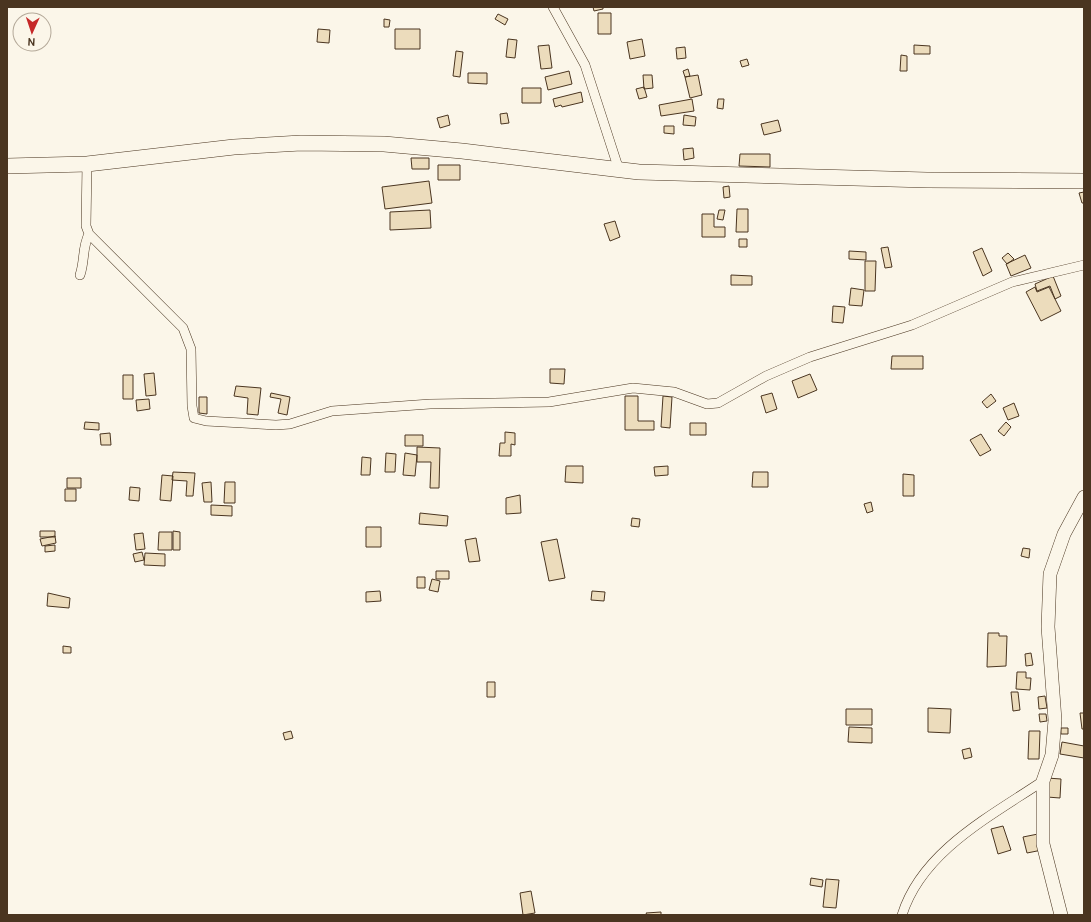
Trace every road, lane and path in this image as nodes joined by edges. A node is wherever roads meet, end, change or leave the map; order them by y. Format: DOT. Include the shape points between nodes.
graph roads {
  1 [pos="553,7"];
  2 [pos="87,164"];
  3 [pos="7,166"];
  4 [pos="619,170"];
  5 [pos="1084,181"];
  6 [pos="89,234"];
  7 [pos="1084,265"];
  8 [pos="80,275"];
  9 [pos="1084,497"];
  10 [pos="1043,780"];
  11 [pos="902,915"];
  12 [pos="1061,915"];
  1 -- 4 [label="street" via="585,65"];
  2 -- 3 [label="main road"];
  2 -- 4 [label="main road" via="234,147 301,143 384,144"];
  2 -- 6 [label="street" via="86,226"];
  4 -- 5 [label="main road" via="927,180"];
  6 -- 7 [label="street" via="182,328 191,349 194,418 276,425 290,424 332,411 430,404 549,402 633,388 674,392 707,404 718,403 766,376 810,358 912,325 1012,282"];
  6 -- 8 [label="street" via="84,243"];
  9 -- 10 [label="main road" via="1064,534 1050,574 1048,627 1055,720 1052,755"];
  10 -- 11 [label="street" via="953,843 932,863 914,888"];
  10 -- 12 [label="main road" via="1043,844"];
}
